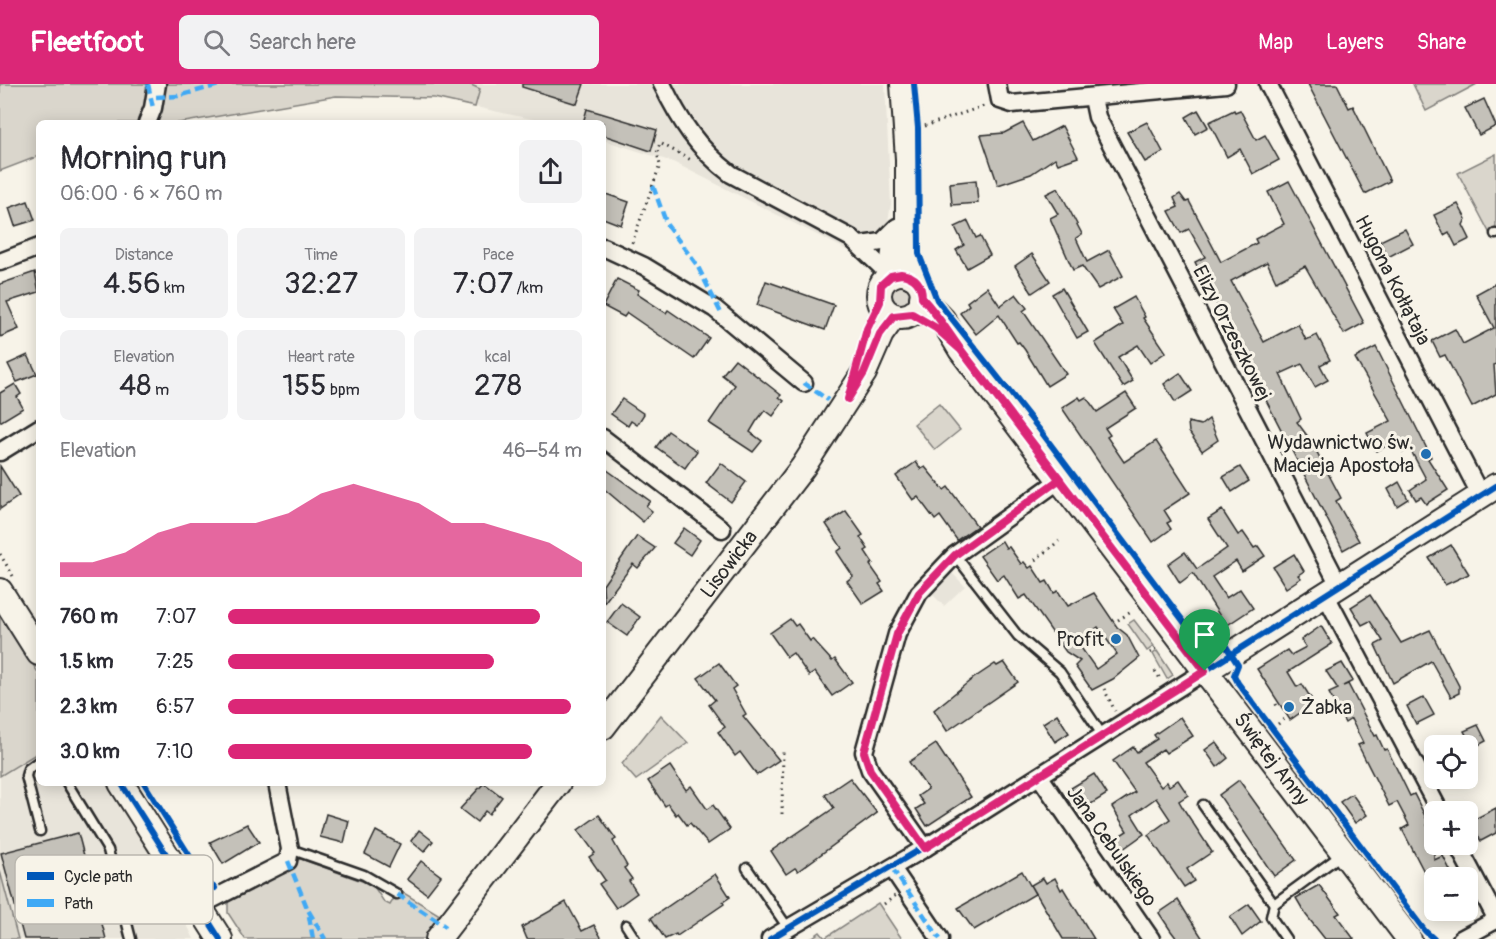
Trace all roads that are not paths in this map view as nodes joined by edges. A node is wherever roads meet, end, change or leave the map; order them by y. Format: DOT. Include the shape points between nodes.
graph roads {
  1 [pos="157,84"];
  2 [pos="662,84"];
  3 [pos="890,84"];
  4 [pos="903,84"];
  5 [pos="1226,84"];
  6 [pos="1268,84"];
  7 [pos="999,92"];
  8 [pos="1093,98"];
  9 [pos="148,120"];
  10 [pos="897,227"];
  11 [pos="861,245"];
  12 [pos="36,248"];
  13 [pos="606,248"];
  14 [pos="0,262"];
  15 [pos="896,291"];
  16 [pos="804,383"];
  17 [pos="36,430"];
  18 [pos="606,440"];
  19 [pos="0,452"];
  20 [pos="1060,479"];
  21 [pos="1488,491"];
  22 [pos="722,529"];
  23 [pos="955,555"];
  24 [pos="1332,589"];
  25 [pos="0,591"];
  26 [pos="36,648"];
  27 [pos="1205,671"];
  28 [pos="606,723"];
  29 [pos="1103,736"];
  30 [pos="36,763"];
  31 [pos="1040,777"];
  32 [pos="69,786"];
  33 [pos="123,786"];
  34 [pos="278,786"];
  35 [pos="556,786"];
  36 [pos="1435,801"];
  37 [pos="1203,805"];
  38 [pos="40,831"];
  39 [pos="925,848"];
  40 [pos="290,849"];
  41 [pos="1344,853"];
  42 [pos="109,855"];
  43 [pos="167,855"];
  44 [pos="1463,855"];
  45 [pos="747,868"];
  46 [pos="892,868"];
  47 [pos="397,894"];
  48 [pos="213,898"];
  49 [pos="1274,904"];
  50 [pos="1496,919"];
  51 [pos="127,924"];
  52 [pos="210,924"];
  53 [pos="626,925"];
  54 [pos="788,928"];
  55 [pos="131,939"];
  56 [pos="220,939"];
  57 [pos="438,939"];
  58 [pos="635,939"];
  59 [pos="770,939"];
  60 [pos="940,939"];
  61 [pos="1151,939"];
  62 [pos="1286,939"];
  63 [pos="1409,939"];
  64 [pos="1461,939"];
  1 -- 9 [label="street"];
  2 -- 11 [label="street" via="683,125 717,163"];
  3 -- 10 [label="street, Lisowicka" via="897,158"];
  4 -- 15 [label="street" via="908,255"];
  5 -- 8 [label="street"];
  6 -- 21 [label="street, Hugona Kołłątaja"];
  7 -- 8 [label="street" via="1012,104"];
  8 -- 24 [label="street, Elizy Orzeszkowej" via="1097,117"];
  10 -- 11 [label="street" via="882,242"];
  10 -- 15 [label="street, Lisowicka"];
  11 -- 15 [label="street"];
  12 -- 14 [label="street"];
  13 -- 16 [label="street" via="715,309"];
  15 -- 20 [label="street, Świętej Anny" via="943,320 961,350"];
  15 -- 28 [label="street, Lisowicka" via="864,373 803,467"];
  17 -- 19 [label="street"];
  18 -- 22 [label="street"];
  20 -- 23 [label="street"];
  20 -- 27 [label="street, Świętej Anny"];
  21 -- 24 [label="street"];
  23 -- 29 [label="lane" via="1018,636 1060,672"];
  23 -- 39 [label="street" via="919,593 903,622 864,752 870,770"];
  24 -- 27 [label="street"];
  24 -- 36 [label="street, Elizy Orzeszkowej"];
  25 -- 26 [label="street"];
  27 -- 29 [label="street"];
  27 -- 41 [label="street, Świętej Anny"];
  29 -- 31 [label="street"];
  30 -- 38 [label="lane" via="26,776"];
  31 -- 39 [label="street"];
  31 -- 61 [label="street, Jana Cebulskiego"];
  32 -- 42 [label="lane"];
  33 -- 43 [label="street"];
  34 -- 40 [label="street"];
  35 -- 57 [label="street"];
  37 -- 49 [label="lane"];
  39 -- 46 [label="street"];
  40 -- 47 [label="lane" via="364,875"];
  40 -- 48 [label="street" via="283,865"];
  41 -- 49 [label="lane"];
  41 -- 63 [label="street, Świętej Anny"];
  44 -- 50 [label="street"];
  45 -- 54 [label="lane"];
  46 -- 54 [label="street"];
  46 -- 60 [label="street"];
  49 -- 62 [label="lane" via="1271,917"];
  50 -- 64 [label="street"];
  51 -- 55 [label="lane"];
  52 -- 56 [label="street"];
  53 -- 58 [label="lane"];
  54 -- 59 [label="street"];
}
